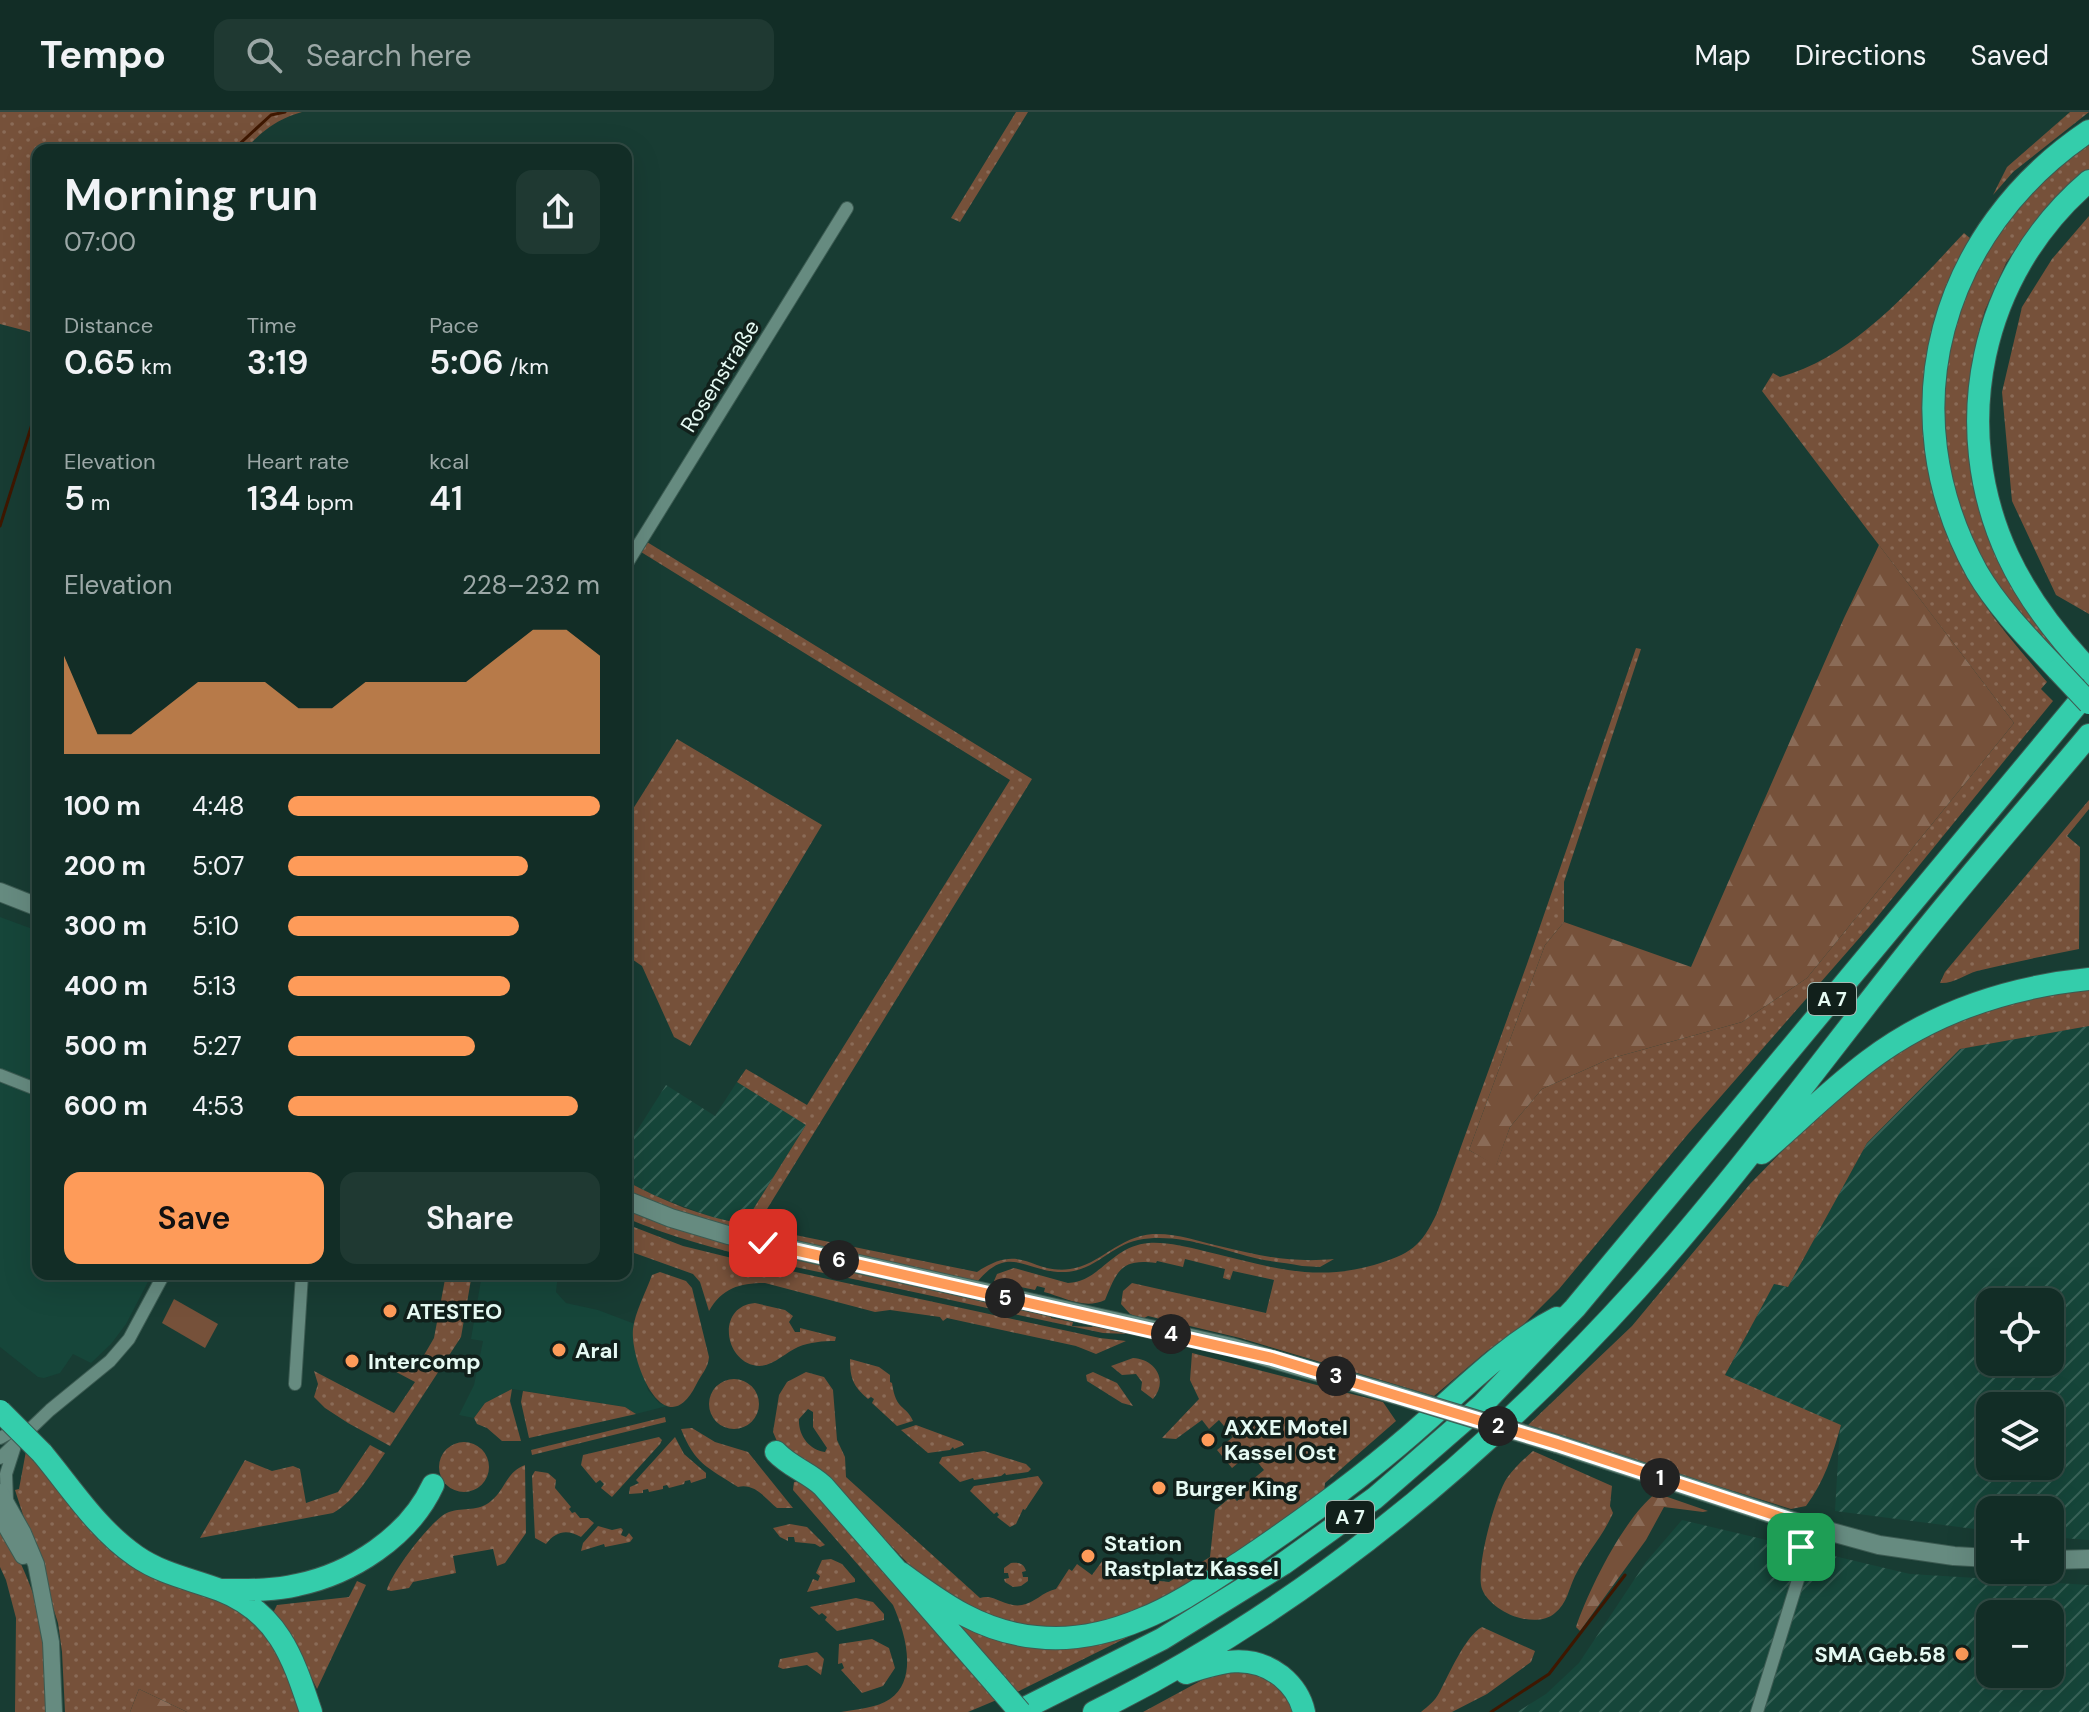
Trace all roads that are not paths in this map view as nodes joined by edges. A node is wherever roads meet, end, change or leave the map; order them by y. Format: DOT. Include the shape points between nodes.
graph roads {
  1 [pos="2089,131"];
  2 [pos="2089,181"];
  3 [pos="847,208"];
  4 [pos="632,555"];
  5 [pos="2089,670"];
  6 [pos="2089,690"];
  7 [pos="2089,703"];
  8 [pos="2089,735"];
  9 [pos="0,892"];
  10 [pos="32,905"];
  11 [pos="2089,979"];
  12 [pos="0,1075"];
  13 [pos="32,1088"];
  14 [pos="1719,1191"];
  15 [pos="632,1202"];
  16 [pos="161,1280"];
  17 [pos="302,1280"];
  18 [pos="1575,1308"];
  19 [pos="295,1384"];
  20 [pos="50,1410"];
  21 [pos="0,1411"];
  22 [pos="0,1438"];
  23 [pos="16,1445"];
  24 [pos="776,1452"];
  25 [pos="0,1458"];
  26 [pos="433,1485"];
  27 [pos="3,1504"];
  28 [pos="1799,1523"];
  29 [pos="1827,1532"];
  30 [pos="1976,1557"];
  31 [pos="2089,1559"];
  32 [pos="2064,1560"];
  33 [pos="1801,1570"];
  34 [pos="901,1573"];
  35 [pos="221,1590"];
  36 [pos="1142,1687"];
  37 [pos="54,1712"];
  38 [pos="311,1712"];
  39 [pos="1019,1712"];
  40 [pos="1094,1712"];
  41 [pos="1304,1712"];
  42 [pos="1757,1712"];
  1 -- 7 [label="highway, bridge" via="2016,192 1979,243 1951,301 1934,388 1936,448 1961,540 1999,605"];
  2 -- 5 [label="highway" via="2047,224 2011,280 1986,345 1977,417 1986,492 2009,557 2030,595"];
  3 -- 4 [label="street, Rosenstraße"];
  6 -- 18 [label="highway, A 7"];
  8 -- 14 [label="highway, A 7" via="1914,944"];
  9 -- 10 [label="main road"];
  11 -- 14 [label="highway" via="1972,1004 1900,1039 1867,1061"];
  12 -- 13 [label="street"];
  14 -- 36 [label="highway, A 7" via="1591,1339 1449,1475 1220,1643"];
  15 -- 28 [label="main road, bridge" via="728,1235 1231,1347"];
  16 -- 20 [label="street" via="129,1339"];
  17 -- 19 [label="street"];
  18 -- 34 [label="highway" via="1483,1370 1303,1519 1141,1620 1086,1635 1027,1636 969,1619"];
  18 -- 39 [label="highway, A 7" via="1482,1405 1326,1534 1162,1639"];
  20 -- 22 [label="street"];
  20 -- 23 [label="street"];
  21 -- 35 [label="highway, bridge" via="42,1453 95,1520 130,1551 177,1577"];
  23 -- 25 [label="street"];
  23 -- 27 [label="street"];
  24 -- 34 [label="highway" via="823,1486"];
  26 -- 35 [label="highway" via="416,1513 387,1542 337,1573 283,1588"];
  27 -- 37 [label="street" via="34,1558 51,1642"];
  28 -- 29 [label="main road"];
  28 -- 33 [label="street"];
  29 -- 30 [label="main road" via="1879,1545"];
  29 -- 33 [label="street"];
  31 -- 32 [label="main road"];
  33 -- 42 [label="street"];
  34 -- 39 [label="highway, bridge"];
  35 -- 38 [label="highway" via="277,1632 296,1665"];
  36 -- 40 [label="highway, A 7"];
  36 -- 41 [label="highway" via="1221,1662 1251,1661 1286,1680"];
}
